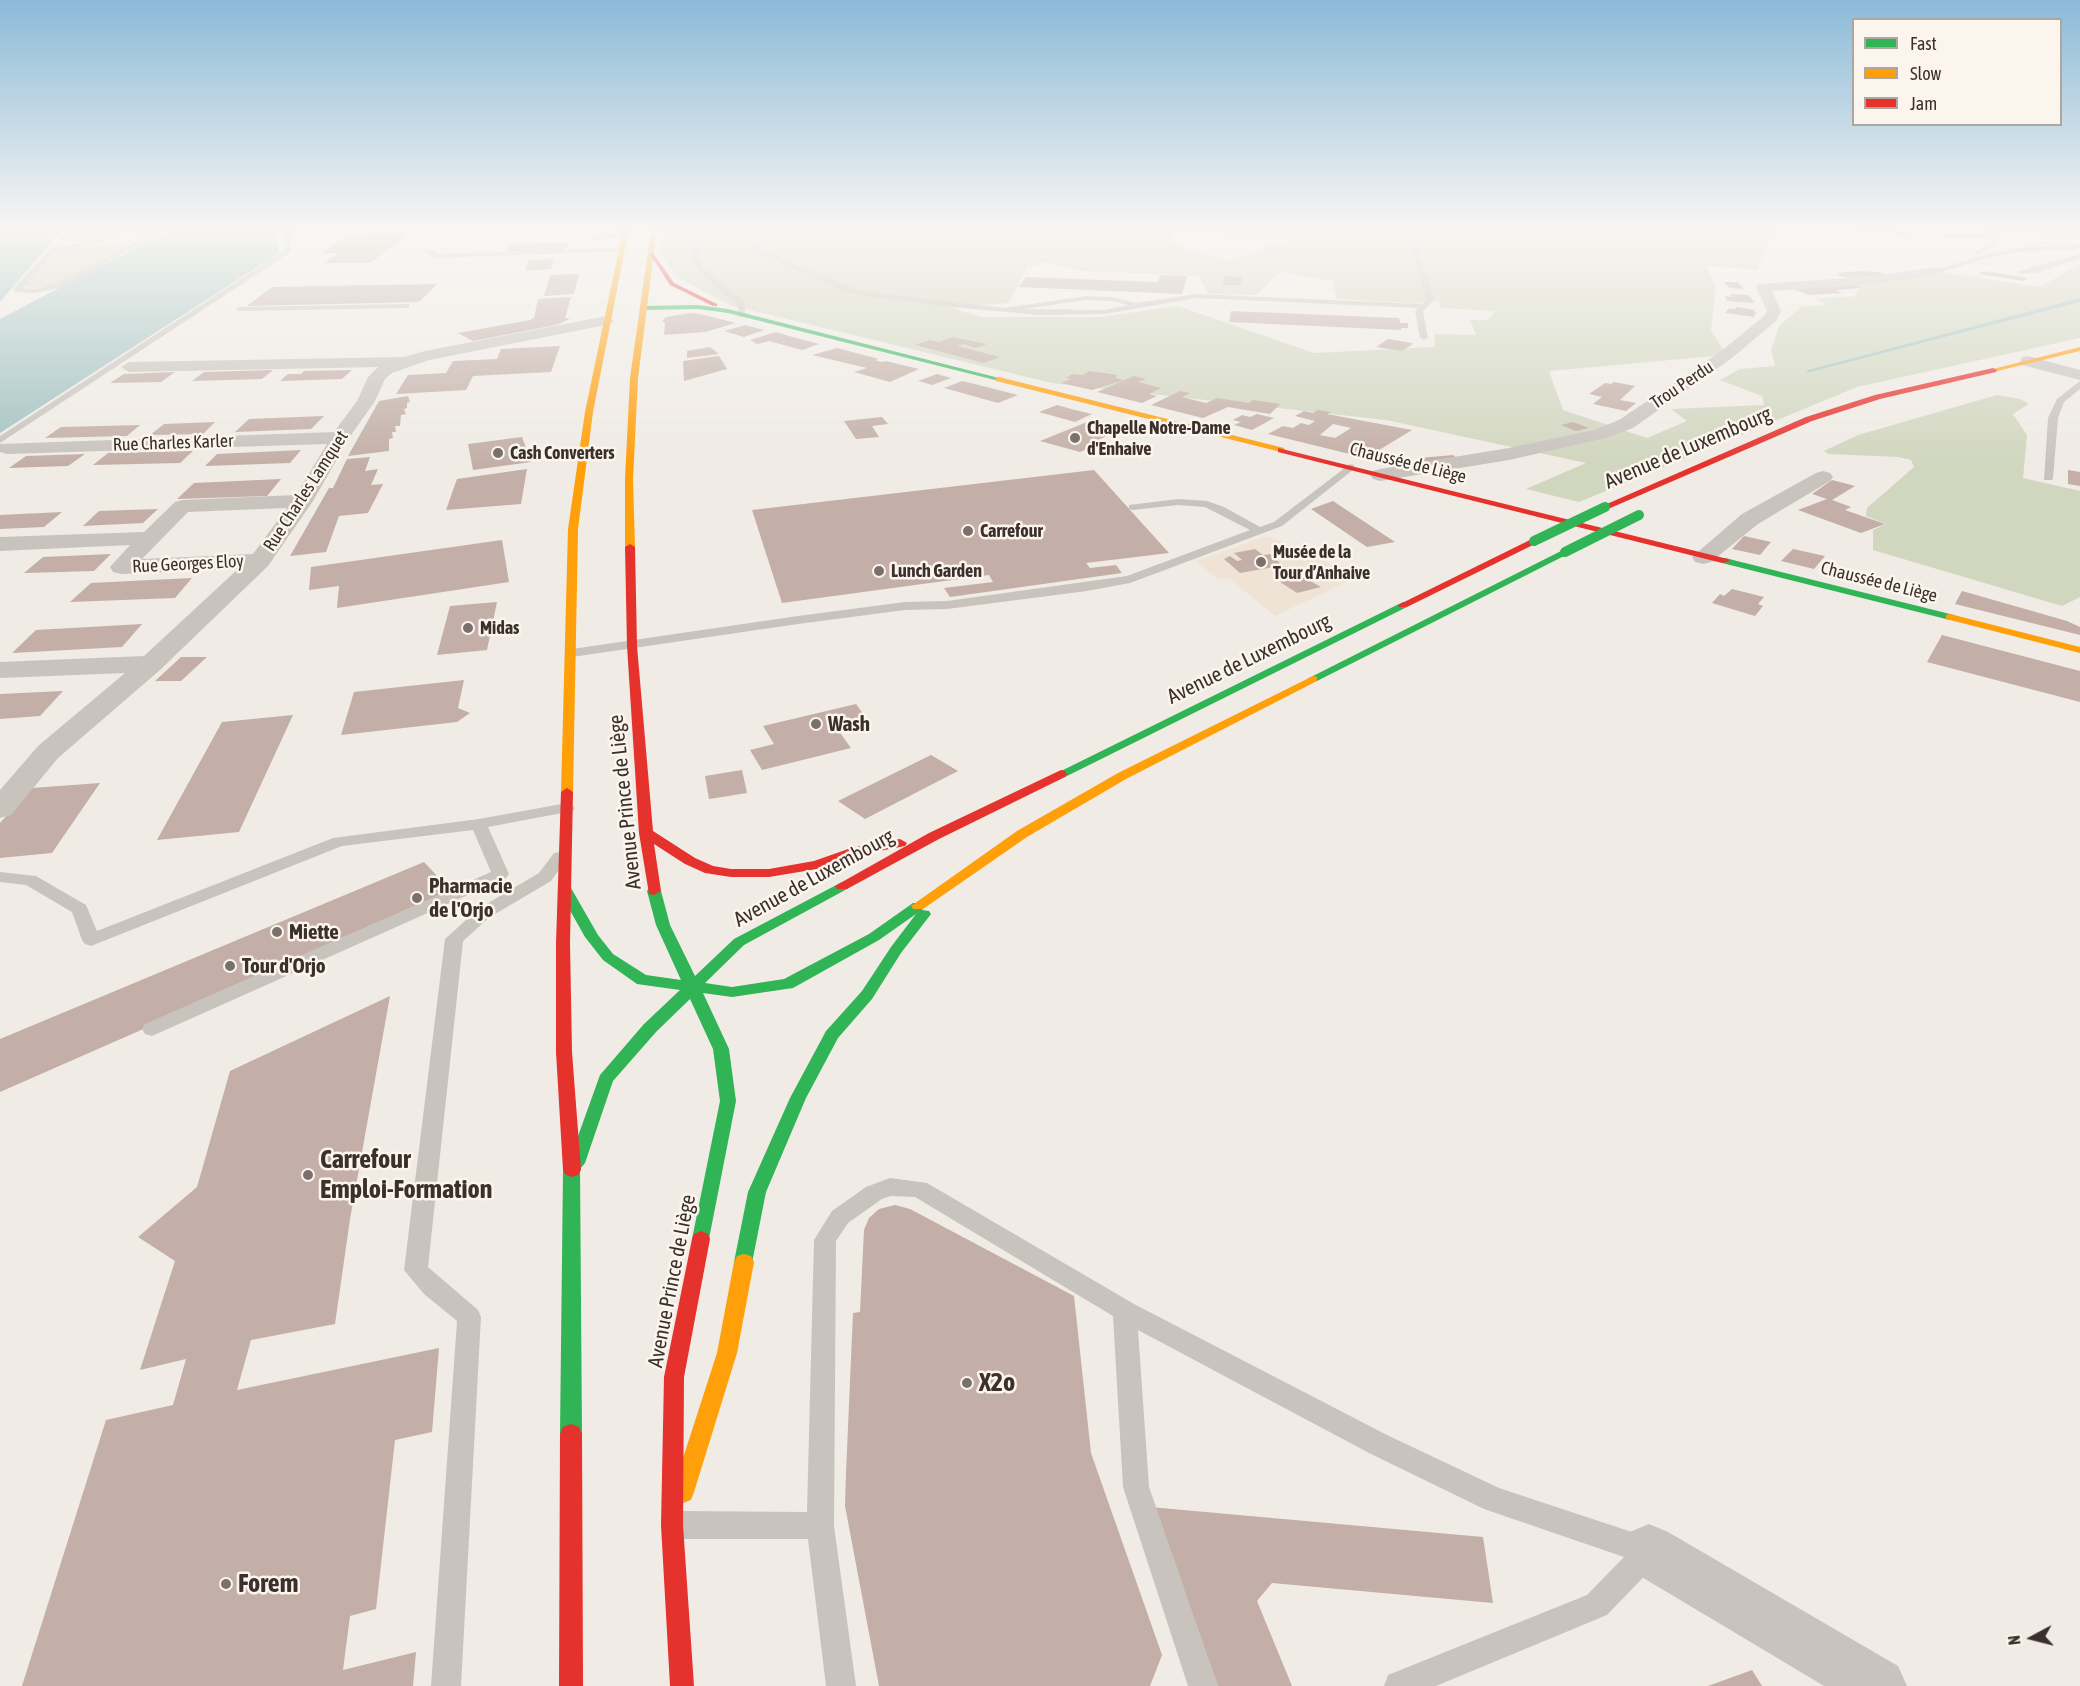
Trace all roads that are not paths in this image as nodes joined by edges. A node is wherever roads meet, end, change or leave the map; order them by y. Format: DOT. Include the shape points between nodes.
graph roads {
  1 [pos="205,308"];
  2 [pos="312,308"];
  3 [pos="609,308"];
  4 [pos="634,308"];
  5 [pos="649,308"];
  6 [pos="689,308"];
  7 [pos="703,308"];
  8 [pos="721,308"];
  9 [pos="742,308"];
  10 [pos="981,308"];
  11 [pos="1020,308"];
  12 [pos="1127,308"];
  13 [pos="1422,308"];
  14 [pos="1773,308"];
  15 [pos="239,309"];
  16 [pos="1004,310"];
  17 [pos="728,311"];
  18 [pos="633,312"];
  19 [pos="743,315"];
  20 [pos="606,321"];
  21 [pos="1424,338"];
  22 [pos="2080,349"];
  23 [pos="2028,361"];
  24 [pos="404,362"];
  25 [pos="2080,364"];
  26 [pos="129,368"];
  27 [pos="2056,370"];
  28 [pos="2080,375"];
  29 [pos="2080,384"];
  30 [pos="1912,403"];
  31 [pos="340,438"];
  32 [pos="3,444"];
  33 [pos="1350,467"];
  34 [pos="1380,475"];
  35 [pos="1823,477"];
  36 [pos="2048,478"];
  37 [pos="303,501"];
  38 [pos="1133,507"];
  39 [pos="1645,512"];
  40 [pos="1260,531"];
  41 [pos="150,538"];
  42 [pos="0,544"];
  43 [pos="1703,557"];
  44 [pos="260,561"];
  45 [pos="632,646"];
  46 [pos="2080,650"];
  47 [pos="572,653"];
  48 [pos="151,664"];
  49 [pos="0,670"];
  50 [pos="567,808"];
  51 [pos="0,809"];
  52 [pos="479,824"];
  53 [pos="646,833"];
  54 [pos="934,836"];
  55 [pos="566,849"];
  56 [pos="0,877"];
  57 [pos="944,889"];
  58 [pos="566,891"];
  59 [pos="692,987"];
  60 [pos="152,1029"];
  61 [pos="572,1176"];
  62 [pos="1125,1311"];
  63 [pos="672,1525"];
  64 [pos="819,1526"];
  65 [pos="1649,1551"];
  66 [pos="446,1686"];
  67 [pos="571,1686"];
  68 [pos="682,1686"];
  69 [pos="841,1686"];
  70 [pos="1203,1686"];
  71 [pos="1399,1686"];
  72 [pos="1878,1686"];
  1 -- 32 [label="lane"];
  2 -- 15 [label="lane"];
  3 -- 20 [label="main road"];
  4 -- 18 [label="main road, Avenue Prince de Liège"];
  5 -- 18 [label="main road, Chaussée de Liège"];
  6 -- 18 [label="main road, Chaussée de Liège"];
  7 -- 17 [label="main road, Chaussée de Liège"];
  8 -- 17 [label="main road, Chaussée de Liège"];
  9 -- 19 [label="lane"];
  10 -- 16 [label="lane"];
  11 -- 16 [label="lane"];
  12 -- 16 [label="lane" via="1070,314"];
  13 -- 21 [label="lane" via="1419,311"];
  14 -- 34 [label="street, Trou Perdu" via="1771,318 1726,355 1626,424 1509,454"];
  17 -- 19 [label="main road, Chaussée de Liège"];
  18 -- 20 [label="main road, Chaussée de Liège"];
  18 -- 45 [label="main road, Avenue Prince de Liège" via="629,479"];
  19 -- 33 [label="main road, Chaussée de Liège"];
  20 -- 24 [label="street, Rue Charles Lamquet"];
  20 -- 47 [label="main road" via="573,529"];
  22 -- 23 [label="main road, Avenue de Luxembourg"];
  23 -- 27 [label="street"];
  23 -- 54 [label="main road, Avenue de Luxembourg, bridge" via="1878,397 1705,462 1534,541"];
  24 -- 26 [label="street"];
  24 -- 31 [label="street, Rue Charles Lamquet" via="377,377 366,401"];
  25 -- 27 [label="main road"];
  27 -- 28 [label="street"];
  27 -- 30 [label="main road"];
  29 -- 36 [label="lane" via="2060,401 2053,418"];
  31 -- 32 [label="street, Rue Charles Karler"];
  31 -- 37 [label="street, Rue Charles Lamquet"];
  33 -- 34 [label="main road, Chaussée de Liège"];
  33 -- 40 [label="lane" via="1278,524"];
  34 -- 43 [label="main road, Chaussée de Liège"];
  35 -- 43 [label="street" via="1750,519"];
  37 -- 41 [label="street, Rue Georges Eloy" via="182,506"];
  37 -- 44 [label="street, Rue Charles Lamquet"];
  38 -- 40 [label="lane" via="1178,502 1207,504"];
  39 -- 57 [label="main road, Avenue de Luxembourg, bridge" via="1122,776 1022,834"];
  40 -- 45 [label="lane" via="1130,579 1087,587 947,605 905,606"];
  41 -- 42 [label="street, Rue Georges Eloy"];
  41 -- 44 [label="street, Rue Georges Eloy" via="121,567"];
  43 -- 46 [label="main road, Chaussée de Liège"];
  44 -- 48 [label="street, Rue Charles Lamquet"];
  45 -- 47 [label="lane"];
  45 -- 53 [label="main road, Avenue Prince de Liège"];
  47 -- 50 [label="main road"];
  48 -- 49 [label="street"];
  48 -- 51 [label="street, Rue Charles Lamquet" via="48,752"];
  50 -- 52 [label="lane"];
  50 -- 55 [label="main road"];
  52 -- 56 [label="lane" via="339,841 91,940 80,909 30,880"];
  52 -- 60 [label="lane" via="500,874"];
  53 -- 54 [label="main road" via="690,861 710,870 731,873 769,873 808,866 856,851"];
  53 -- 59 [label="main road, Avenue Prince de Liège" via="651,881 663,925"];
  54 -- 59 [label="main road, Avenue de Luxembourg" via="738,942"];
  55 -- 58 [label="main road"];
  55 -- 66 [label="lane" via="544,877 484,913 454,939 416,1270 469,1317"];
  57 -- 59 [label="main road, Avenue de Luxembourg" via="874,937 788,984 732,992"];
  57 -- 63 [label="main road" via="867,995 832,1035 798,1098 757,1192 728,1353"];
  58 -- 59 [label="main road" via="608,957 642,980"];
  58 -- 61 [label="main road" via="564,1052"];
  59 -- 61 [label="main road" via="606,1079"];
  59 -- 63 [label="main road, Avenue Prince de Liège" via="721,1049 728,1101 674,1377"];
  61 -- 67 [label="main road"];
  62 -- 64 [label="lane" via="919,1189 890,1186 874,1193 840,1217 825,1240"];
  62 -- 65 [label="lane" via="1378,1444 1494,1500"];
  62 -- 70 [label="lane" via="1136,1487"];
  63 -- 64 [label="lane"];
  63 -- 68 [label="main road, Avenue Prince de Liège"];
  64 -- 69 [label="lane"];
  65 -- 71 [label="lane" via="1598,1605"];
  65 -- 72 [label="street"];
}
